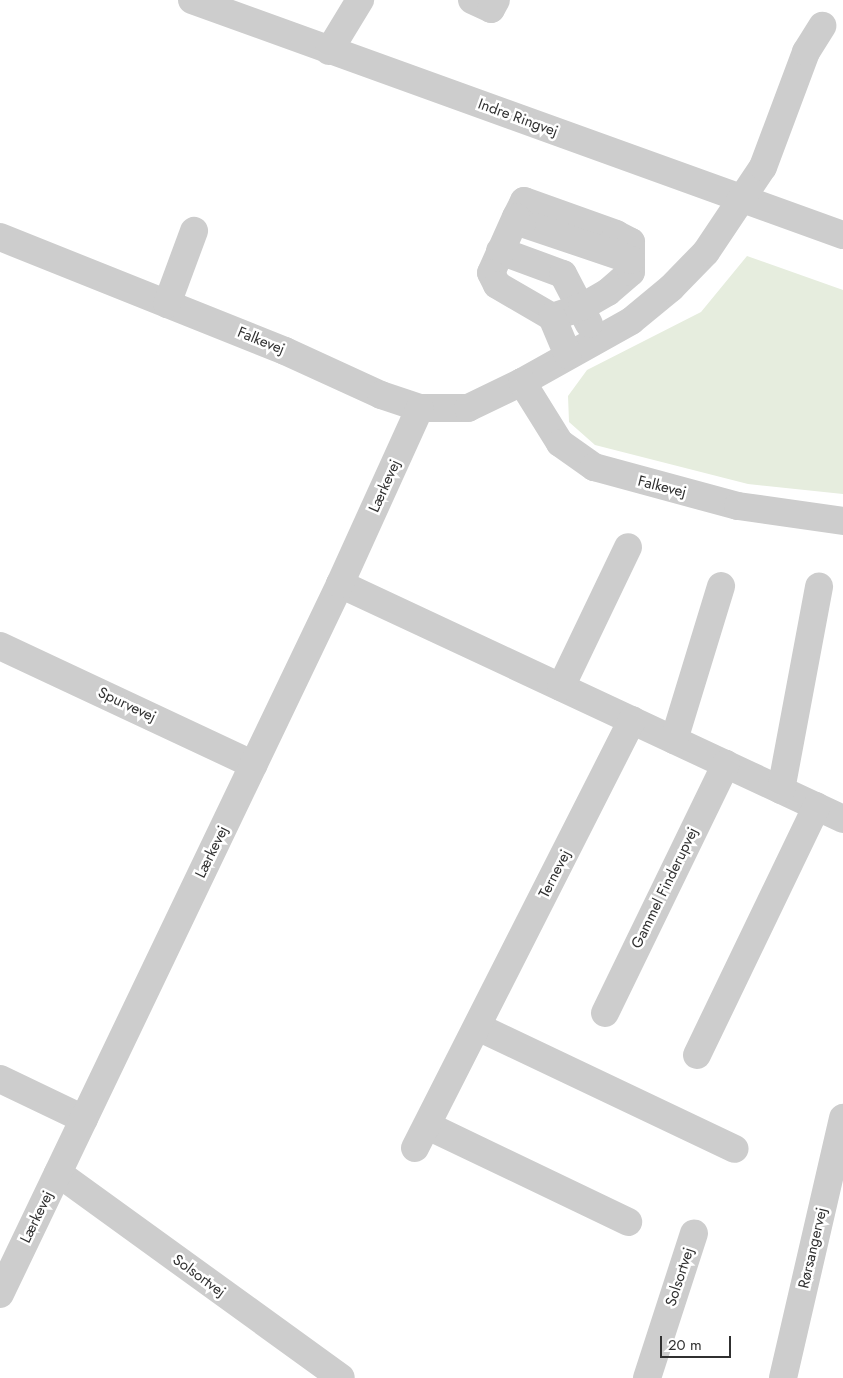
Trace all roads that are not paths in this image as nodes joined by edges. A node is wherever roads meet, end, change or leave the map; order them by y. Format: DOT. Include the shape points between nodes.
graph roads {
  1 [pos="192,0"];
  2 [pos="360,0"];
  3 [pos="472,0"];
  4 [pos="496,0"];
  5 [pos="822,26"];
  6 [pos="329,50"];
  7 [pos="743,199"];
  8 [pos="194,231"];
  9 [pos="843,235"];
  10 [pos="0,237"];
  11 [pos="500,251"];
  12 [pos="167,304"];
  13 [pos="582,307"];
  14 [pos="552,317"];
  15 [pos="595,340"];
  16 [pos="568,355"];
  17 [pos="522,382"];
  18 [pos="420,408"];
  19 [pos="843,522"];
  20 [pos="628,547"];
  21 [pos="340,584"];
  22 [pos="721,586"];
  23 [pos="819,588"];
  24 [pos="0,646"];
  25 [pos="561,687"];
  26 [pos="632,720"];
  27 [pos="674,740"];
  28 [pos="726,764"];
  29 [pos="254,765"];
  30 [pos="781,790"];
  31 [pos="817,806"];
  32 [pos="843,819"];
  33 [pos="605,1013"];
  34 [pos="478,1027"];
  35 [pos="697,1055"];
  36 [pos="0,1079"];
  37 [pos="843,1118"];
  38 [pos="84,1119"];
  39 [pos="735,1149"];
  40 [pos="58,1173"];
  41 [pos="628,1222"];
  42 [pos="694,1233"];
  43 [pos="0,1294"];
  44 [pos="340,1378"];
  45 [pos="647,1378"];
  46 [pos="783,1378"];
  1 -- 6 [label="street, Indre Ringvej"];
  2 -- 6 [label="street"];
  3 -- 4 [label="street" via="491,9"];
  5 -- 7 [label="street, Falkevej" via="806,52 763,167"];
  6 -- 7 [label="street, Indre Ringvej"];
  7 -- 9 [label="street, Indre Ringvej"];
  7 -- 15 [label="street, Falkevej" via="706,252 671,288 631,321"];
  8 -- 12 [label="street"];
  10 -- 12 [label="street, Falkevej"];
  11 -- 13 [label="street" via="563,274"];
  11 -- 13 [label="street" via="516,217 522,223 631,260 631,272 608,292"];
  11 -- 14 [label="street" via="491,273 497,285"];
  12 -- 18 [label="street, Falkevej"];
  13 -- 14 [label="street"];
  13 -- 15 [label="street"];
  14 -- 16 [label="street"];
  15 -- 16 [label="street, Falkevej"];
  16 -- 17 [label="street, Falkevej"];
  17 -- 18 [label="street, Falkevej" via="468,408"];
  17 -- 19 [label="street, Falkevej" via="560,443 594,467 738,506"];
  18 -- 21 [label="street, Lærkevej"];
  20 -- 25 [label="street"];
  21 -- 25 [label="street"];
  21 -- 29 [label="street, Lærkevej"];
  22 -- 27 [label="street"];
  23 -- 30 [label="street"];
  24 -- 29 [label="street, Spurvevej"];
  25 -- 26 [label="street"];
  26 -- 27 [label="street"];
  26 -- 34 [label="street, Ternevej"];
  27 -- 28 [label="street"];
  28 -- 30 [label="street"];
  28 -- 33 [label="street, Gammel Finderupvej"];
  29 -- 38 [label="street, Lærkevej"];
  30 -- 31 [label="street"];
  31 -- 32 [label="street"];
  31 -- 35 [label="street"];
  34 -- 39 [label="street"];
  34 -- 41 [label="street, Ternevej" via="421,1137"];
  36 -- 38 [label="street"];
  37 -- 46 [label="street, Rørsangervej"];
  38 -- 40 [label="street, Lærkevej"];
  40 -- 43 [label="street, Lærkevej"];
  40 -- 44 [label="street, Solsortvej"];
  42 -- 45 [label="street, Solsortvej"];
}
